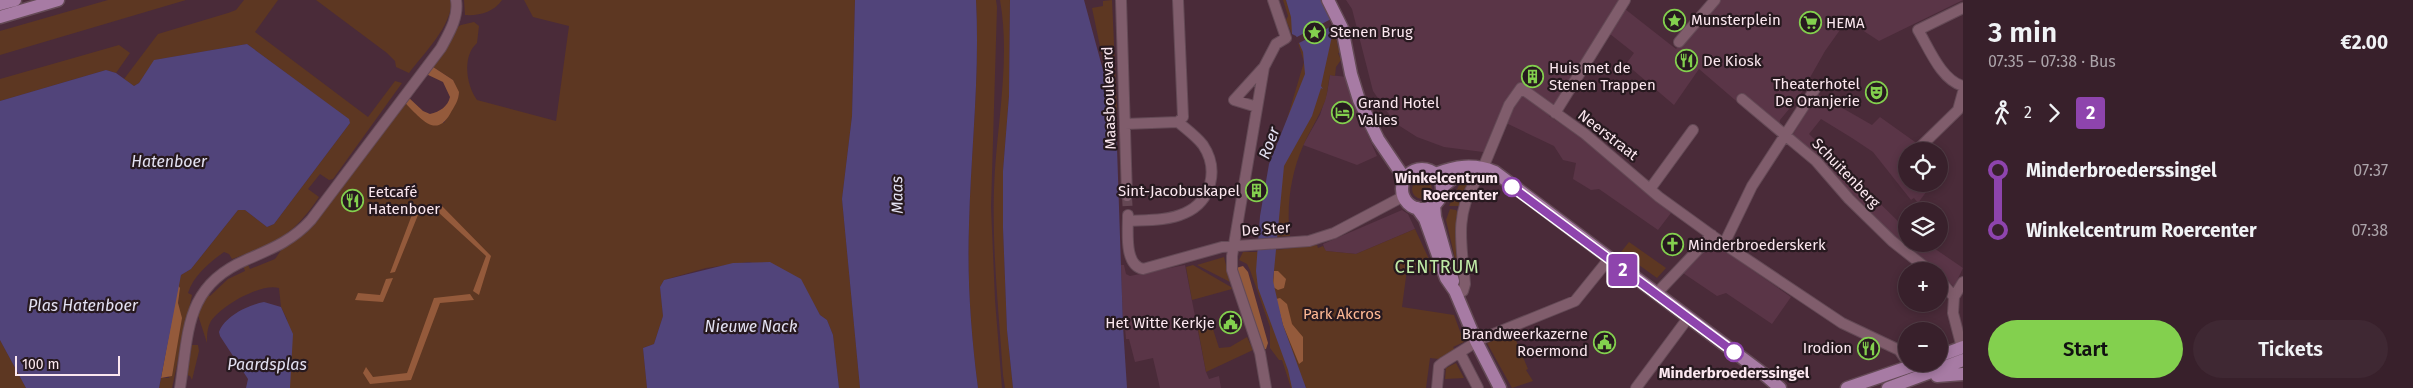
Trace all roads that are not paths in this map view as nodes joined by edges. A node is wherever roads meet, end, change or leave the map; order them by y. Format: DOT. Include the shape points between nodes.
graph roads {
  1 [pos="13,0"];
  2 [pos="58,0"];
  3 [pos="456,0"];
  4 [pos="1121,0"];
  5 [pos="1178,0"];
  6 [pos="1273,0"];
  7 [pos="1328,0"];
  8 [pos="1625,0"];
  9 [pos="1715,0"];
  10 [pos="0,4"];
  11 [pos="1963,8"];
  12 [pos="0,17"];
  13 [pos="1679,42"];
  14 [pos="1264,68"];
  15 [pos="1818,86"];
  16 [pos="1963,86"];
  17 [pos="1963,92"];
  18 [pos="1742,99"];
  19 [pos="1256,107"];
  20 [pos="1554,113"];
  21 [pos="1178,122"];
  22 [pos="1125,124"];
  23 [pos="1693,130"];
  24 [pos="1786,134"];
  25 [pos="1925,142"];
  26 [pos="1483,168"];
  27 [pos="1435,174"];
  28 [pos="1405,179"];
  29 [pos="1475,182"];
  30 [pos="1511,186"];
  31 [pos="1442,187"];
  32 [pos="1650,189"];
  33 [pos="1127,196"];
  34 [pos="1404,196"];
  35 [pos="1434,205"];
  36 [pos="1417,208"];
  37 [pos="1712,235"];
  38 [pos="1724,244"];
  39 [pos="1232,246"];
  40 [pos="1609,259"];
  41 [pos="1919,262"];
  42 [pos="1963,282"];
  43 [pos="1948,290"];
  44 [pos="1456,293"];
  45 [pos="1656,294"];
  46 [pos="1954,297"];
  47 [pos="1688,318"];
  48 [pos="1478,340"];
  49 [pos="1898,350"];
  50 [pos="1963,351"];
  51 [pos="1460,353"];
  52 [pos="1948,354"];
  53 [pos="1898,369"];
  54 [pos="1908,372"];
  55 [pos="1963,374"];
  56 [pos="1907,382"];
  57 [pos="1776,384"];
  58 [pos="180,388"];
  59 [pos="1266,388"];
  60 [pos="1437,388"];
  61 [pos="1478,388"];
  62 [pos="1500,388"];
  63 [pos="1636,388"];
  64 [pos="1786,388"];
  65 [pos="1847,388"];
  66 [pos="1888,388"];
  1 -- 10 [label="main road"];
  2 -- 12 [label="main road"];
  3 -- 58 [label="street" via="453,23 440,48 311,220 277,248 233,266 204,289 191,319"];
  4 -- 22 [label="street, Maasboulevard"];
  5 -- 21 [label="street" via="1182,117"];
  6 -- 14 [label="street" via="1286,38 1276,44"];
  7 -- 28 [label="main road" via="1339,19 1359,100 1378,139"];
  8 -- 20 [label="street"];
  9 -- 13 [label="street"];
  11 -- 16 [label="street" via="1918,30 1942,69 1956,84"];
  14 -- 19 [label="street"];
  14 -- 19 [label="street" via="1234,100"];
  15 -- 24 [label="street"];
  17 -- 25 [label="street" via="1958,110"];
  18 -- 24 [label="street, Schuitenberg"];
  19 -- 39 [label="street"];
  20 -- 26 [label="street, Neerstraat" via="1522,88 1509,106"];
  20 -- 32 [label="street, Neerstraat" via="1585,134"];
  21 -- 22 [label="street"];
  21 -- 39 [label="street, De Ster" via="1199,140 1208,155 1212,170 1209,188 1202,200 1184,214 1128,218 1130,257 1136,267 1143,269"];
  22 -- 33 [label="street, Maasboulevard"];
  23 -- 32 [label="street"];
  24 -- 38 [label="street" via="1752,186"];
  24 -- 41 [label="street, Schuitenberg" via="1824,168 1849,199"];
  26 -- 27 [label="main road" via="1460,166"];
  26 -- 30 [label="main road" via="1495,172"];
  27 -- 28 [label="main road" via="1419,170"];
  27 -- 31 [label="main road"];
  28 -- 34 [label="main road"];
  29 -- 44 [label="street" via="1466,196 1461,214 1465,284 1463,292"];
  30 -- 31 [label="main road" via="1488,176 1471,174 1456,176"];
  30 -- 40 [label="main road"];
  31 -- 35 [label="main road"];
  32 -- 37 [label="street, Neerstraat"];
  34 -- 36 [label="main road"];
  34 -- 39 [label="street, De Ster" via="1334,233 1309,241"];
  35 -- 36 [label="main road"];
  35 -- 44 [label="main road"];
  36 -- 44 [label="main road" via="1425,219 1443,270"];
  37 -- 38 [label="street, Neerstraat"];
  37 -- 45 [label="street"];
  38 -- 49 [label="street, Neerstraat" via="1842,323"];
  39 -- 59 [label="street" via="1232,270 1260,353"];
  40 -- 45 [label="main road"];
  40 -- 48 [label="street" via="1576,301"];
  42 -- 46 [label="street"];
  43 -- 46 [label="street"];
  44 -- 48 [label="main road"];
  45 -- 47 [label="main road"];
  46 -- 50 [label="street" via="1953,313"];
  47 -- 57 [label="main road"];
  47 -- 63 [label="street"];
  48 -- 51 [label="street"];
  48 -- 62 [label="main road"];
  50 -- 52 [label="main road"];
  50 -- 56 [label="main road"];
  51 -- 60 [label="street" via="1439,366"];
  51 -- 61 [label="street"];
  53 -- 65 [label="main road"];
  54 -- 56 [label="street"];
  55 -- 56 [label="main road"];
  56 -- 66 [label="main road"];
  57 -- 64 [label="main road"];
}
